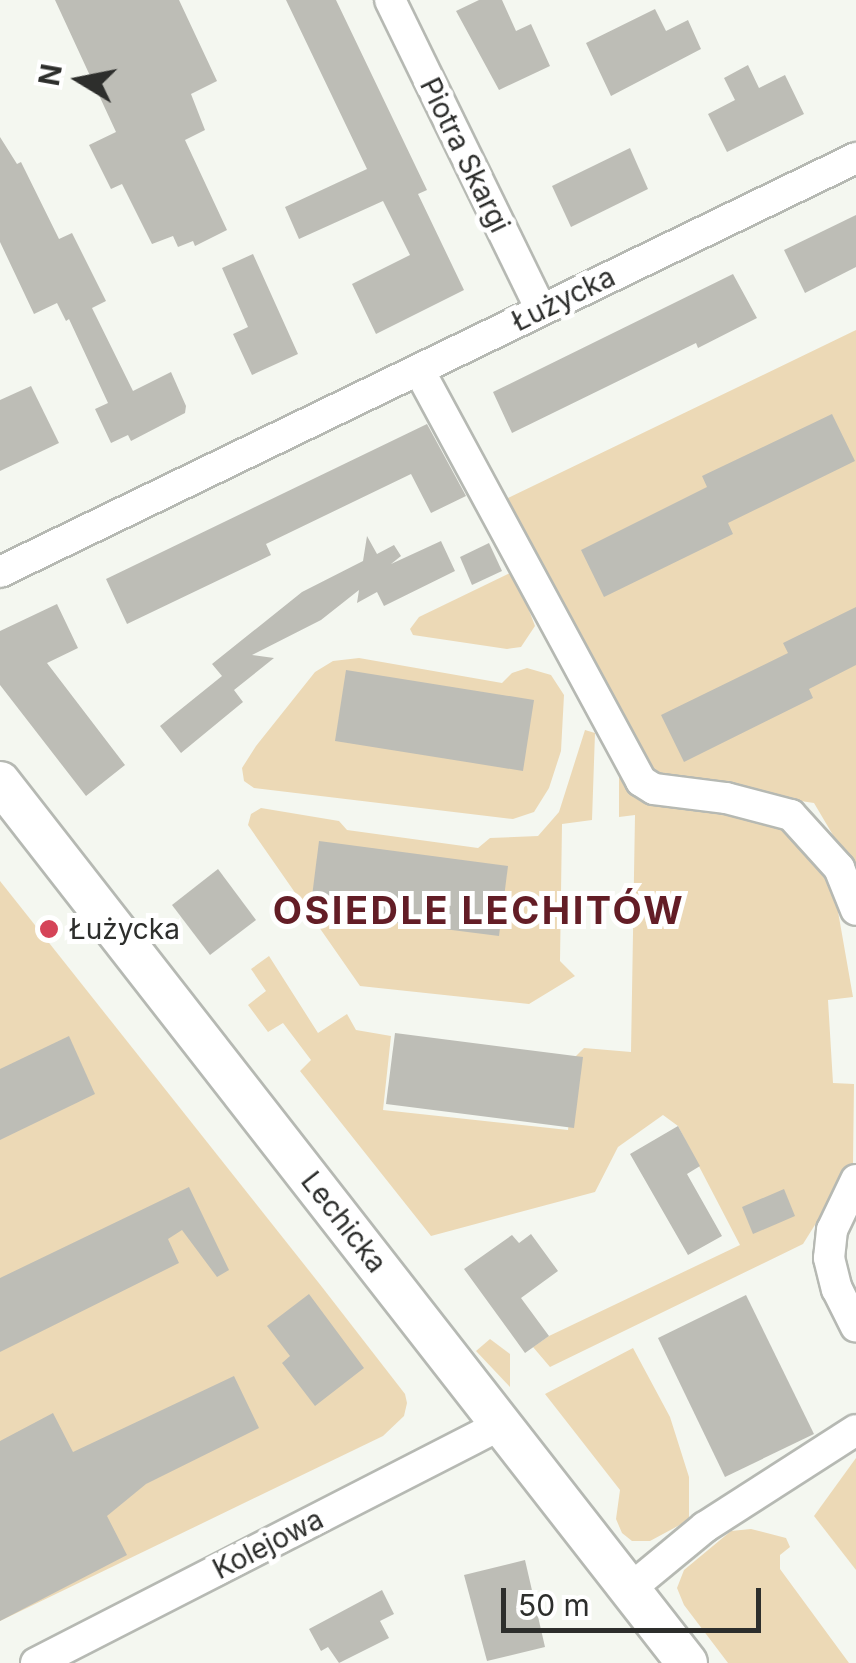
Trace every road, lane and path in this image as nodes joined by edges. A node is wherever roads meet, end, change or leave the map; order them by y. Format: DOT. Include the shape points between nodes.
graph roads {
  1 [pos="390,0"];
  2 [pos="856,158"];
  3 [pos="541,309"];
  4 [pos="420,372"];
  5 [pos="0,572"];
  6 [pos="0,782"];
  7 [pos="856,910"];
  8 [pos="856,1180"];
  9 [pos="856,1327"];
  10 [pos="500,1424"];
  11 [pos="856,1430"];
  12 [pos="630,1589"];
  13 [pos="36,1663"];
  14 [pos="687,1663"];
  1 -- 3 [label="street, Piotra Skargi"];
  2 -- 3 [label="street, Łużycka"];
  3 -- 4 [label="street, Łużycka"];
  4 -- 5 [label="street, Łużycka"];
  4 -- 7 [label="street" via="641,781 791,816 839,868"];
  6 -- 10 [label="street, Lechicka"];
  8 -- 9 [label="street" via="832,1230 829,1258"];
  10 -- 12 [label="street, Lechicka"];
  10 -- 13 [label="street, Kolejowa"];
  11 -- 12 [label="street" via="705,1527"];
  12 -- 14 [label="street, Lechicka"];
}
